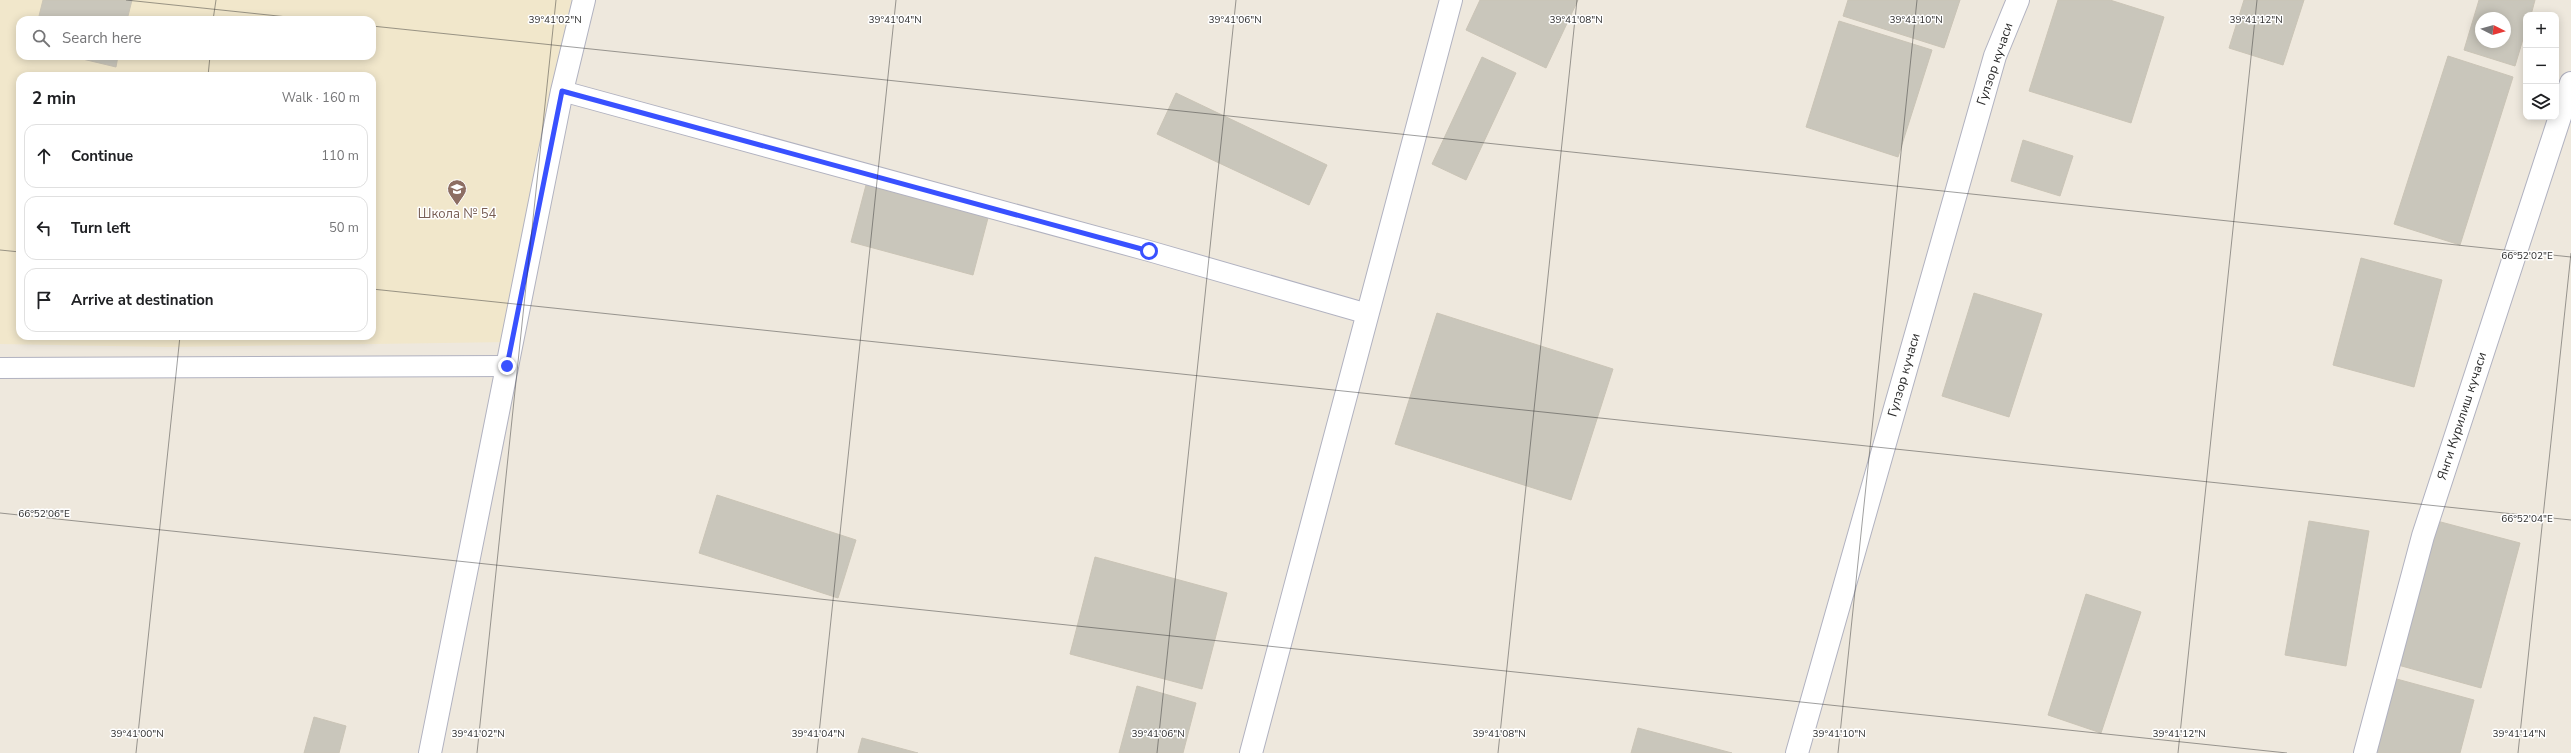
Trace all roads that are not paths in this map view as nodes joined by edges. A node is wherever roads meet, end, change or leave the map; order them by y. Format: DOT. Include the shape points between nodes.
graph roads {
  1 [pos="584,0"];
  2 [pos="1451,0"];
  3 [pos="2018,0"];
  4 [pos="2571,83"];
  5 [pos="562,91"];
  6 [pos="1368,314"];
  7 [pos="507,366"];
  8 [pos="0,368"];
  9 [pos="430,753"];
  10 [pos="1251,753"];
  11 [pos="1797,753"];
  12 [pos="2365,753"];
  1 -- 5 [label="street"];
  2 -- 6 [label="street"];
  3 -- 11 [label="street, Гулзор кучаси" via="1995,56"];
  4 -- 12 [label="street, Янги Курилиш кучаси" via="2423,536"];
  5 -- 6 [label="lane"];
  5 -- 7 [label="street"];
  6 -- 10 [label="street"];
  7 -- 8 [label="lane"];
  7 -- 9 [label="street"];
}
